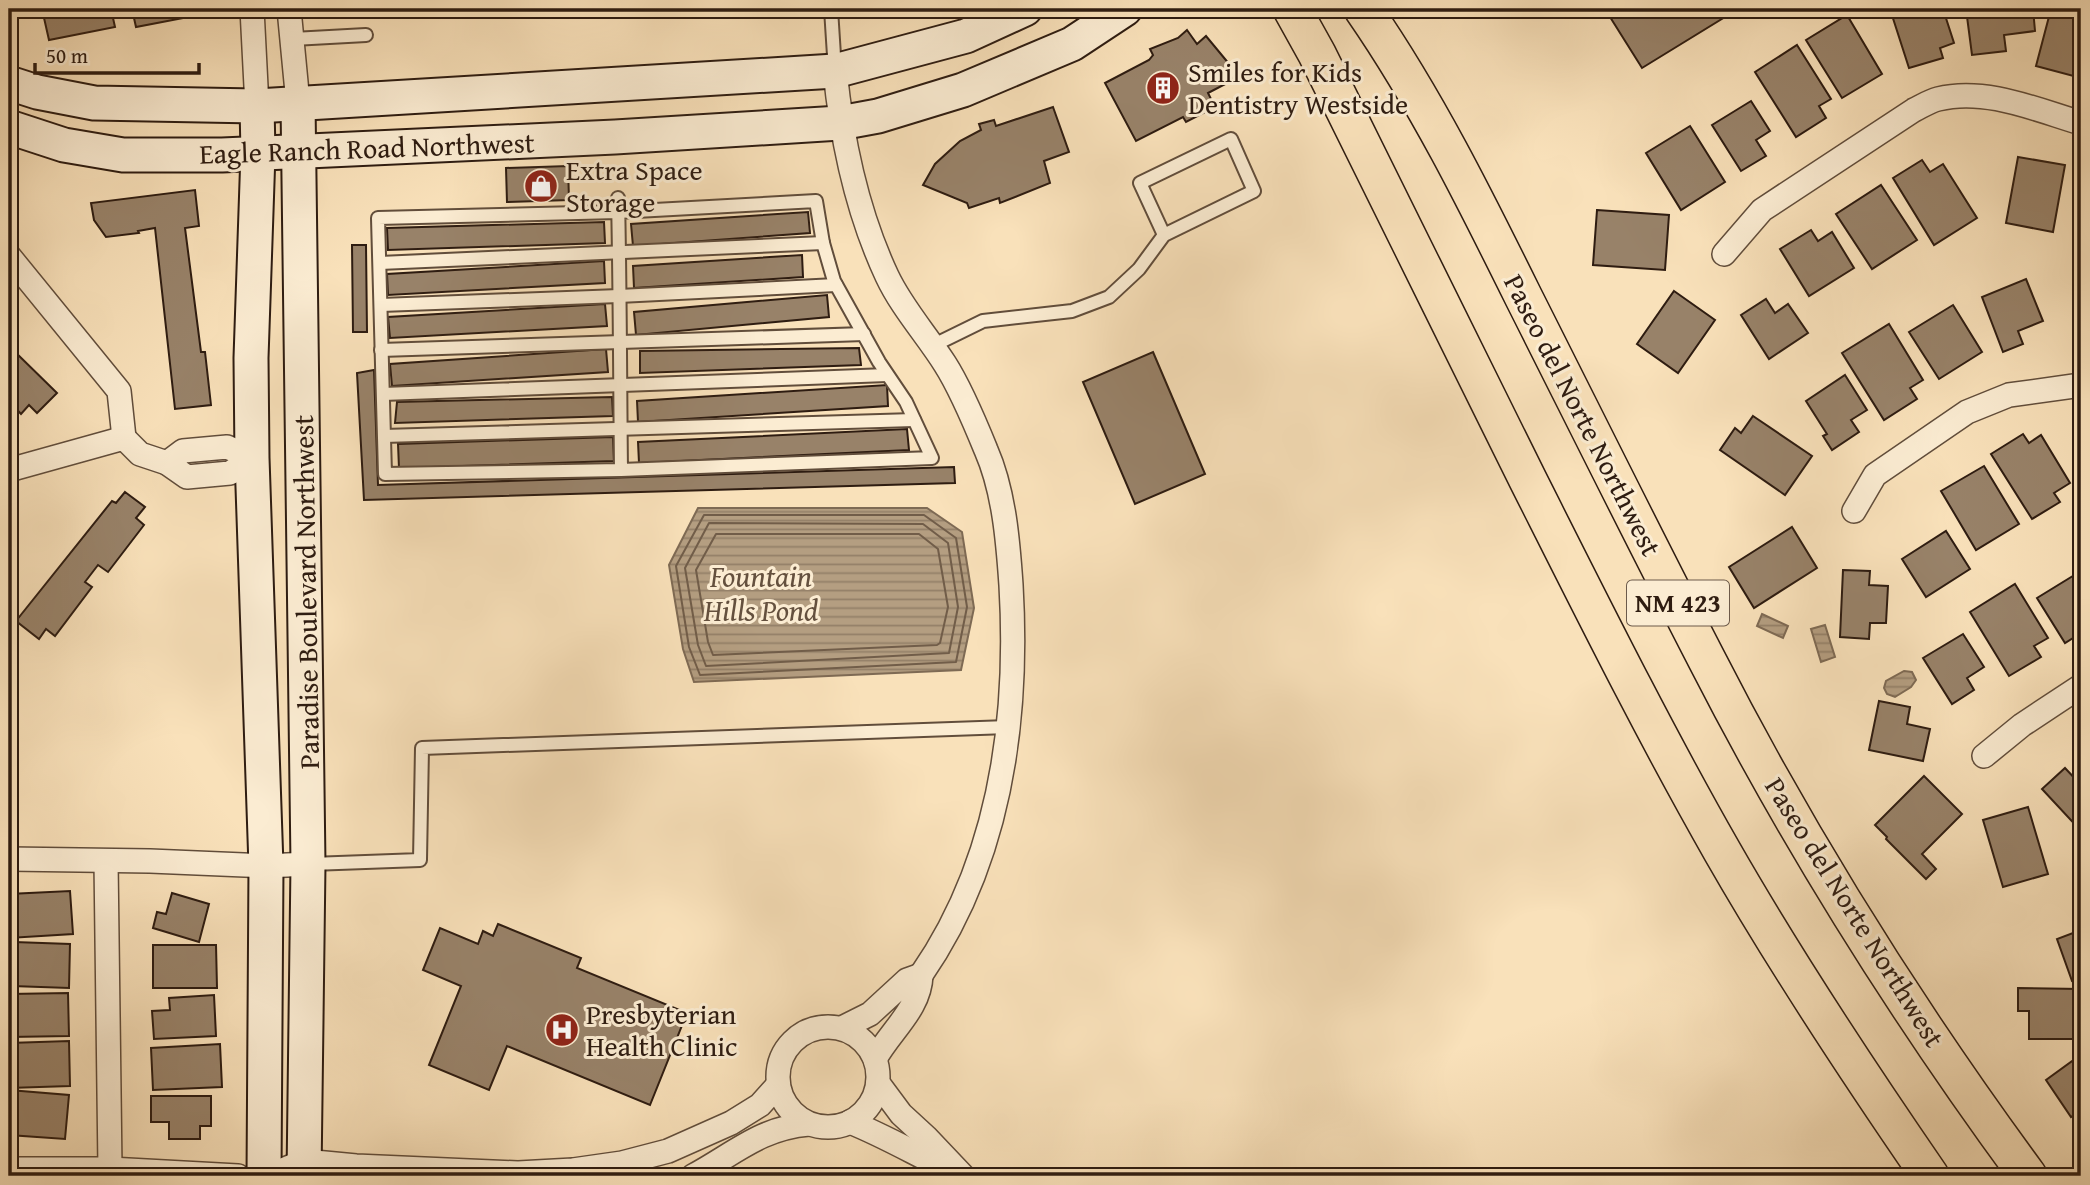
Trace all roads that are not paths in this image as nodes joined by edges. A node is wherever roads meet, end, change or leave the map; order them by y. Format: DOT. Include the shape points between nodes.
graph roads {
  1 [pos="251,9"];
  2 [pos="289,9"];
  3 [pos="831,9"];
  4 [pos="897,9"];
  5 [pos="926,9"];
  6 [pos="1025,9"];
  7 [pos="1125,9"];
  8 [pos="1292,9"];
  9 [pos="1363,9"];
  10 [pos="1387,9"];
  11 [pos="366,35"];
  12 [pos="293,39"];
  13 [pos="835,71"];
  14 [pos="9,83"];
  15 [pos="299,103"];
  16 [pos="257,106"];
  17 [pos="840,122"];
  18 [pos="2081,123"];
  19 [pos="9,127"];
  20 [pos="258,153"];
  21 [pos="299,153"];
  22 [pos="1471,191"];
  23 [pos="618,198"];
  24 [pos="618,212"];
  25 [pos="1164,235"];
  26 [pos="823,243"];
  27 [pos="618,253"];
  28 [pos="1724,254"];
  29 [pos="9,256"];
  30 [pos="380,262"];
  31 [pos="836,285"];
  32 [pos="619,296"];
  33 [pos="381,305"];
  34 [pos="863,334"];
  35 [pos="620,342"];
  36 [pos="932,346"];
  37 [pos="382,350"];
  38 [pos="887,375"];
  39 [pos="2081,385"];
  40 [pos="621,386"];
  41 [pos="383,394"];
  42 [pos="914,420"];
  43 [pos="621,429"];
  44 [pos="384,436"];
  45 [pos="124,438"];
  46 [pos="304,454"];
  47 [pos="252,458"];
  48 [pos="9,470"];
  49 [pos="621,470"];
  50 [pos="1854,511"];
  51 [pos="2081,686"];
  52 [pos="1008,727"];
  53 [pos="1984,755"];
  54 [pos="9,859"];
  55 [pos="106,861"];
  56 [pos="309,864"];
  57 [pos="266,866"];
  58 [pos="921,975"];
  59 [pos="842,1028"];
  60 [pos="875,1059"];
  61 [pos="878,1083"];
  62 [pos="778,1085"];
  63 [pos="850,1122"];
  64 [pos="809,1124"];
  65 [pos="304,1168"];
  66 [pos="9,1169"];
  67 [pos="110,1169"];
  68 [pos="238,1176"];
  69 [pos="266,1176"];
  70 [pos="693,1176"];
  71 [pos="962,1176"];
  72 [pos="1930,1176"];
  73 [pos="2028,1176"];
  1 -- 16 [label="street, Paradise Boulevard Northwest"];
  2 -- 12 [label="street, Paradise Boulevard Northwest"];
  3 -- 13 [label="lane"];
  4 -- 5 [label="lane"];
  6 -- 13 [label="street, Eagle Ranch Road Northwest" via="966,36"];
  7 -- 17 [label="street, Eagle Ranch Road Northwest" via="1072,44 963,90 878,116"];
  8 -- 72 [label="main road, NM 423" via="1675,766 1791,967"];
  9 -- 22 [label="main road, Paseo del Norte Northwest / NM 423" via="1412,84"];
  10 -- 22 [label="main road" via="1435,92"];
  11 -- 12 [label="lane"];
  12 -- 15 [label="street, Paradise Boulevard Northwest"];
  13 -- 15 [label="street, Eagle Ranch Road Northwest"];
  13 -- 17 [label="street"];
  14 -- 16 [label="street, Eagle Ranch Road Northwest" via="94,103"];
  15 -- 16 [label="street, Eagle Ranch Road Northwest"];
  15 -- 21 [label="street, Paradise Boulevard Northwest"];
  16 -- 20 [label="street, Paradise Boulevard Northwest"];
  17 -- 21 [label="street, Eagle Ranch Road Northwest"];
  17 -- 36 [label="street" via="876,252 900,300"];
  18 -- 28 [label="street" via="1989,97 1936,99 1762,210"];
  19 -- 20 [label="street, Eagle Ranch Road Northwest" via="64,145 123,155"];
  20 -- 21 [label="street, Eagle Ranch Road Northwest"];
  20 -- 47 [label="street, Paradise Boulevard Northwest"];
  21 -- 46 [label="street, Paradise Boulevard Northwest"];
  22 -- 73 [label="main road, Paseo del Norte Northwest / NM 423" via="1739,722 1852,915"];
  23 -- 24 [label="lane"];
  24 -- 26 [label="lane" via="816,201"];
  24 -- 27 [label="lane"];
  24 -- 30 [label="lane" via="378,218"];
  25 -- 25 [label="lane" via="1254,191 1230,139 1140,183"];
  25 -- 36 [label="lane" via="1139,269 1108,297 1072,311 983,321"];
  26 -- 27 [label="lane"];
  26 -- 31 [label="lane"];
  27 -- 30 [label="lane"];
  27 -- 32 [label="lane"];
  29 -- 45 [label="street" via="119,391"];
  30 -- 33 [label="lane"];
  31 -- 32 [label="lane"];
  31 -- 34 [label="lane"];
  32 -- 33 [label="lane"];
  32 -- 35 [label="lane"];
  33 -- 37 [label="lane"];
  34 -- 35 [label="lane"];
  34 -- 38 [label="lane"];
  35 -- 37 [label="lane"];
  35 -- 40 [label="lane"];
  36 -- 52 [label="street" via="987,453 998,489 1012,605"];
  37 -- 41 [label="lane"];
  38 -- 40 [label="lane"];
  38 -- 42 [label="lane"];
  39 -- 50 [label="street" via="2009,395 1967,412 1875,475"];
  40 -- 41 [label="lane"];
  40 -- 43 [label="lane"];
  41 -- 44 [label="lane"];
  42 -- 43 [label="lane"];
  42 -- 49 [label="lane" via="932,458"];
  43 -- 44 [label="lane"];
  43 -- 49 [label="lane"];
  44 -- 49 [label="lane" via="385,474"];
  45 -- 47 [label="street" via="140,454 167,463 187,477 230,473"];
  45 -- 48 [label="street"];
  46 -- 47 [label="street"];
  46 -- 56 [label="street, Paradise Boulevard Northwest"];
  47 -- 57 [label="street, Paradise Boulevard Northwest"];
  51 -- 53 [label="street"];
  52 -- 56 [label="lane" via="422,748 420,860"];
  52 -- 58 [label="street" via="998,792 975,875 949,932"];
  54 -- 55 [label="street"];
  55 -- 57 [label="street"];
  55 -- 67 [label="street"];
  56 -- 57 [label="street"];
  56 -- 65 [label="street, Paradise Boulevard Northwest"];
  57 -- 69 [label="street, Paradise Boulevard Northwest"];
  58 -- 59 [label="street" via="907,980 870,1014"];
  58 -- 60 [label="street" via="914,1005"];
  59 -- 60 [label="street" via="856,1034"];
  59 -- 62 [label="street" via="827,1026 800,1034 781,1056"];
  60 -- 61 [label="street"];
  61 -- 63 [label="street" via="869,1106"];
  61 -- 71 [label="street" via="901,1114"];
  62 -- 64 [label="street" via="794,1115"];
  62 -- 65 [label="street" via="760,1105 715,1131 668,1151 610,1165 518,1172"];
  63 -- 64 [label="street" via="837,1127"];
  63 -- 71 [label="street"];
  64 -- 70 [label="street" via="789,1125 758,1136"];
  65 -- 69 [label="street"];
  66 -- 67 [label="street"];
  67 -- 68 [label="street"];
}
